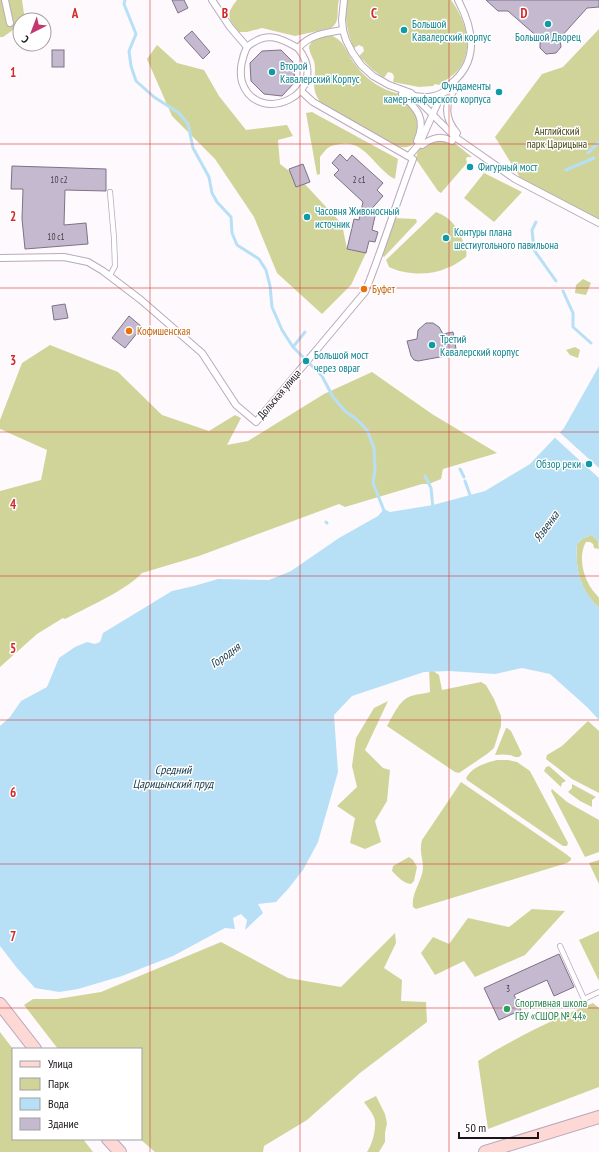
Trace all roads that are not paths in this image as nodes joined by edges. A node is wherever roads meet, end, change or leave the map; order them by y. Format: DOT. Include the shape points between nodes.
graph roads {
  1 [pos="5,0"];
  2 [pos="212,0"];
  3 [pos="344,0"];
  4 [pos="458,0"];
  5 [pos="10,23"];
  6 [pos="343,30"];
  7 [pos="248,47"];
  8 [pos="298,48"];
  9 [pos="301,92"];
  10 [pos="442,92"];
  11 [pos="413,95"];
  12 [pos="432,114"];
  13 [pos="455,137"];
  14 [pos="420,143"];
  15 [pos="409,156"];
  16 [pos="110,192"];
  17 [pos="599,223"];
  18 [pos="0,258"];
  19 [pos="110,275"];
  20 [pos="560,946"];
  21 [pos="599,992"];
  22 [pos="0,1004"];
  23 [pos="34,1048"];
  24 [pos="599,1117"];
  25 [pos="109,1140"];
  26 [pos="120,1152"];
  27 [pos="485,1152"];
  1 -- 5 [label="street"];
  2 -- 7 [label="street" via="230,27"];
  3 -- 6 [label="street"];
  4 -- 10 [label="street" via="472,36 472,49 462,72"];
  6 -- 8 [label="street" via="308,39"];
  6 -- 11 [label="street" via="352,52 365,69 389,85"];
  7 -- 8 [label="street" via="255,40 267,37 281,39"];
  7 -- 9 [label="street" via="241,69 242,80 245,90 255,100 266,104 282,103"];
  8 -- 9 [label="street" via="308,71"];
  9 -- 15 [label="street" via="313,102"];
  10 -- 11 [label="street"];
  10 -- 12 [label="street"];
  10 -- 13 [label="street" via="456,86 448,98 447,109 451,126 457,133"];
  11 -- 12 [label="street"];
  11 -- 14 [label="street" via="402,94 415,107 419,116 421,128 417,141"];
  12 -- 13 [label="street"];
  12 -- 14 [label="street"];
  13 -- 14 [label="street" via="452,141 437,138 422,145"];
  13 -- 17 [label="street" via="515,179"];
  14 -- 15 [label="street"];
  15 -- 19 [label="street, Дольская улица" via="413,158 365,292 256,422 240,410 202,352"];
  16 -- 19 [label="lane" via="115,266"];
  18 -- 19 [label="street, Дольская улица" via="64,257 88,262"];
  20 -- 21 [label="lane" via="584,999"];
  22 -- 23 [label="main road"];
  24 -- 27 [label="main road"];
  25 -- 26 [label="main road"];
}
